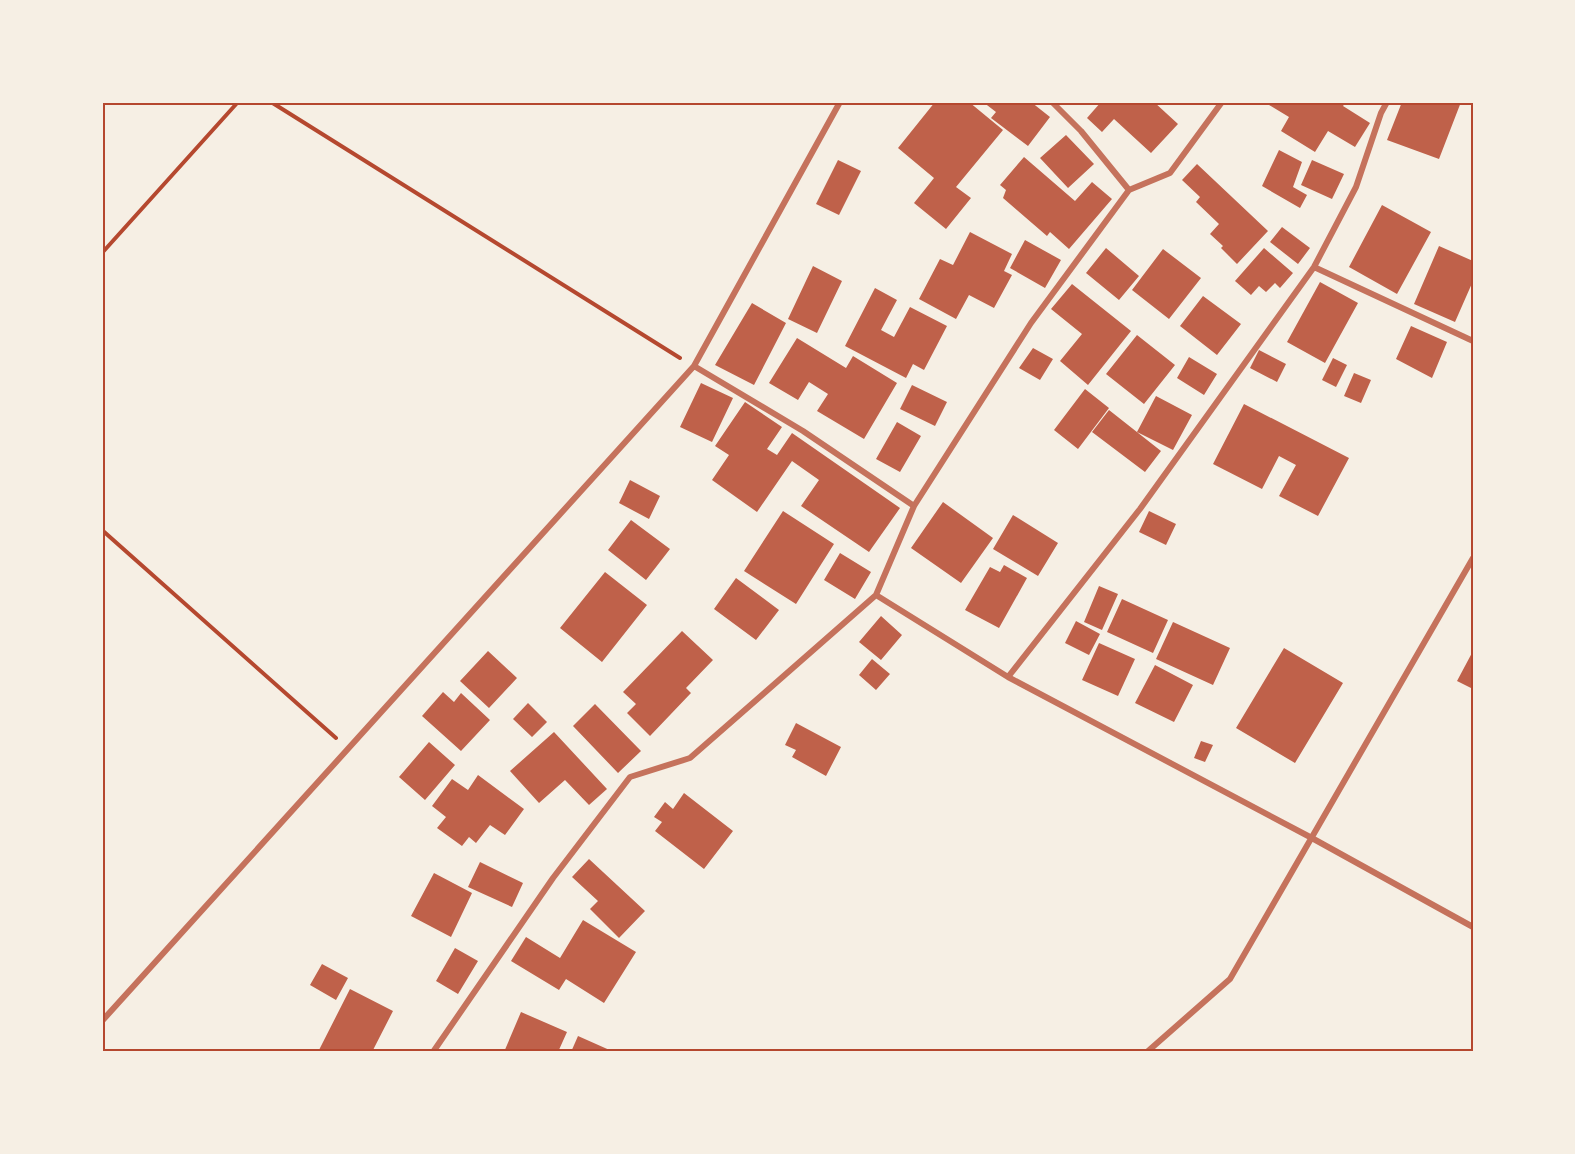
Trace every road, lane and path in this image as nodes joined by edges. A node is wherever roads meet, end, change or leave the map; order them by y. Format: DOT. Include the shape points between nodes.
graph roads {
  1 [pos="238,102"];
  2 [pos="271,102"];
  3 [pos="840,102"];
  4 [pos="1052,102"];
  5 [pos="1222,102"];
  6 [pos="1387,102"];
  7 [pos="1129,190"];
  8 [pos="102,253"];
  9 [pos="1314,267"];
  10 [pos="1473,341"];
  11 [pos="694,366"];
  12 [pos="914,506"];
  13 [pos="102,530"];
  14 [pos="1473,558"];
  15 [pos="876,595"];
  16 [pos="1008,677"];
  17 [pos="348,749"];
  18 [pos="1310,837"];
  19 [pos="1473,927"];
  20 [pos="102,1021"];
  21 [pos="433,1052"];
  22 [pos="1147,1052"];
  1 -- 8 [label="path"];
  2 -- 11 [label="path"];
  3 -- 11 [label="street"];
  4 -- 7 [label="street"];
  5 -- 7 [label="street" via="1170,173"];
  6 -- 9 [label="street" via="1356,187"];
  7 -- 12 [label="street" via="1031,323"];
  9 -- 10 [label="street"];
  9 -- 16 [label="street" via="1140,509"];
  11 -- 12 [label="street" via="803,431"];
  11 -- 17 [label="street"];
  12 -- 15 [label="street"];
  13 -- 17 [label="path"];
  14 -- 18 [label="street"];
  15 -- 16 [label="street"];
  15 -- 21 [label="street" via="690,758 630,777 553,878"];
  16 -- 18 [label="street"];
  17 -- 20 [label="street"];
  18 -- 19 [label="street"];
  18 -- 22 [label="street" via="1230,979"];
}
